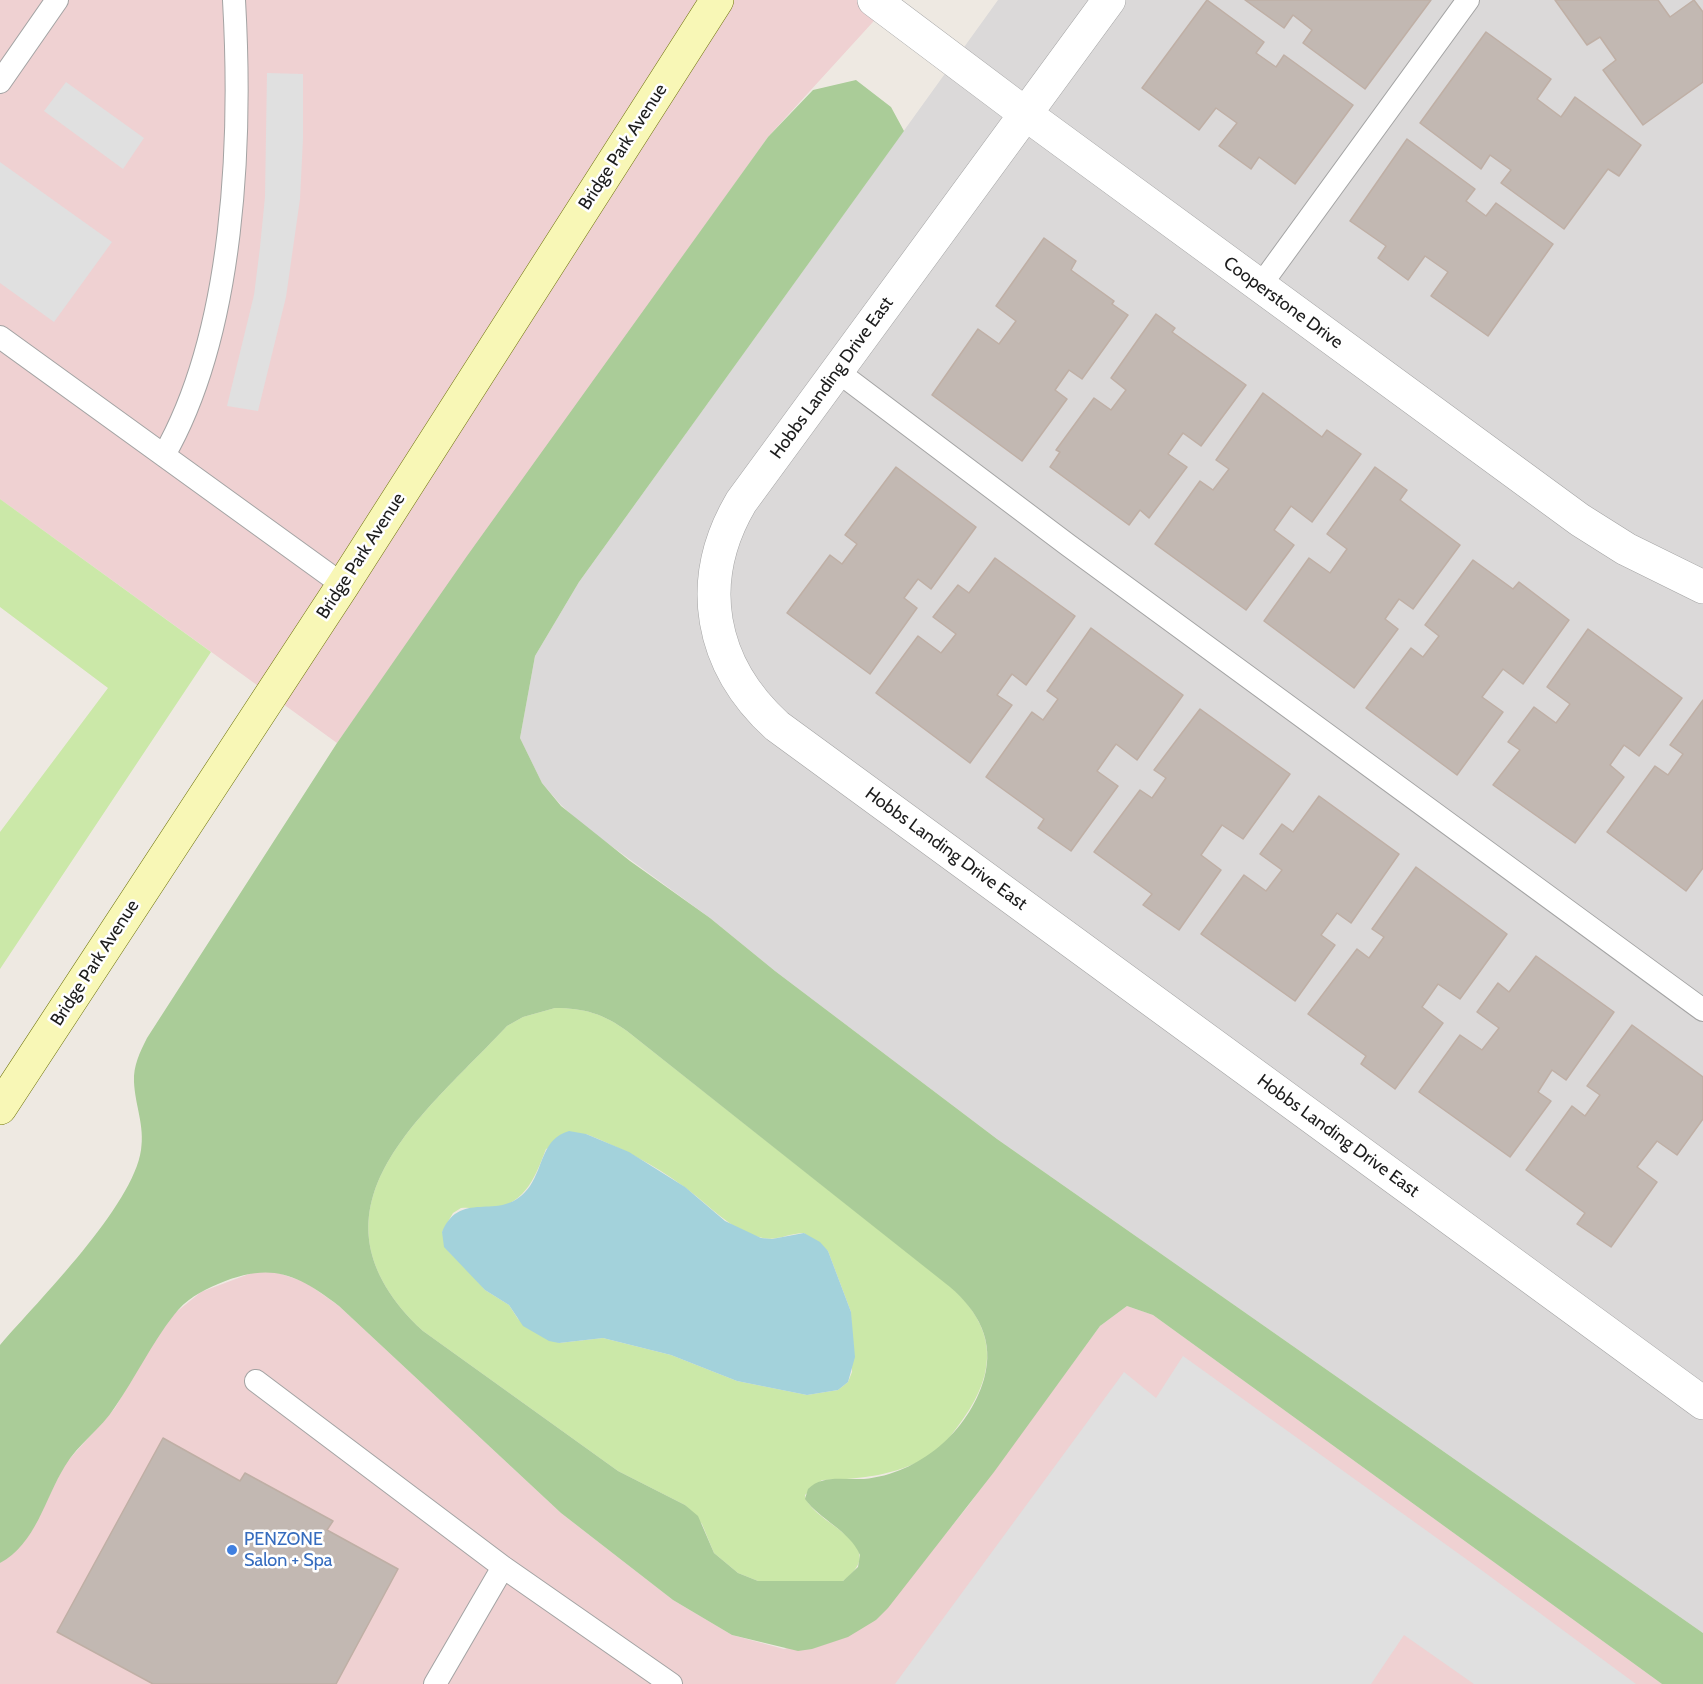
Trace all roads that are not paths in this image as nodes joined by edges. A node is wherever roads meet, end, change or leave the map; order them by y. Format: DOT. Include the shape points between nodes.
graph roads {
  1 [pos="57,0"];
  2 [pos="234,0"];
  3 [pos="717,0"];
  4 [pos="874,0"];
  5 [pos="1109,0"];
  6 [pos="1468,0"];
  7 [pos="0,82"];
  8 [pos="1026,115"];
  9 [pos="1260,286"];
  10 [pos="0,337"];
  11 [pos="837,371"];
  12 [pos="164,455"];
  13 [pos="343,585"];
  14 [pos="1703,587"];
  15 [pos="1703,1010"];
  16 [pos="0,1108"];
  17 [pos="256,1381"];
  18 [pos="1703,1403"];
  19 [pos="503,1567"];
  20 [pos="435,1684"];
  21 [pos="671,1684"];
  1 -- 7 [label="lane"];
  2 -- 12 [label="lane" via="237,127 225,249 195,391"];
  3 -- 13 [label="street, Bridge Park Avenue"];
  4 -- 8 [label="street, Cooperstone Drive"];
  5 -- 8 [label="street, Hobbs Landing Drive East"];
  6 -- 9 [label="lane"];
  8 -- 9 [label="street, Cooperstone Drive"];
  8 -- 11 [label="street, Hobbs Landing Drive East"];
  9 -- 14 [label="street, Cooperstone Drive" via="1581,520 1626,549"];
  10 -- 12 [label="lane"];
  11 -- 15 [label="lane"];
  11 -- 18 [label="street, Hobbs Landing Drive East" via="741,502 720,547 714,596 719,637 730,668 758,709"];
  12 -- 13 [label="lane"];
  13 -- 16 [label="street, Bridge Park Avenue"];
  17 -- 19 [label="lane"];
  19 -- 20 [label="lane"];
  19 -- 21 [label="lane"];
}
